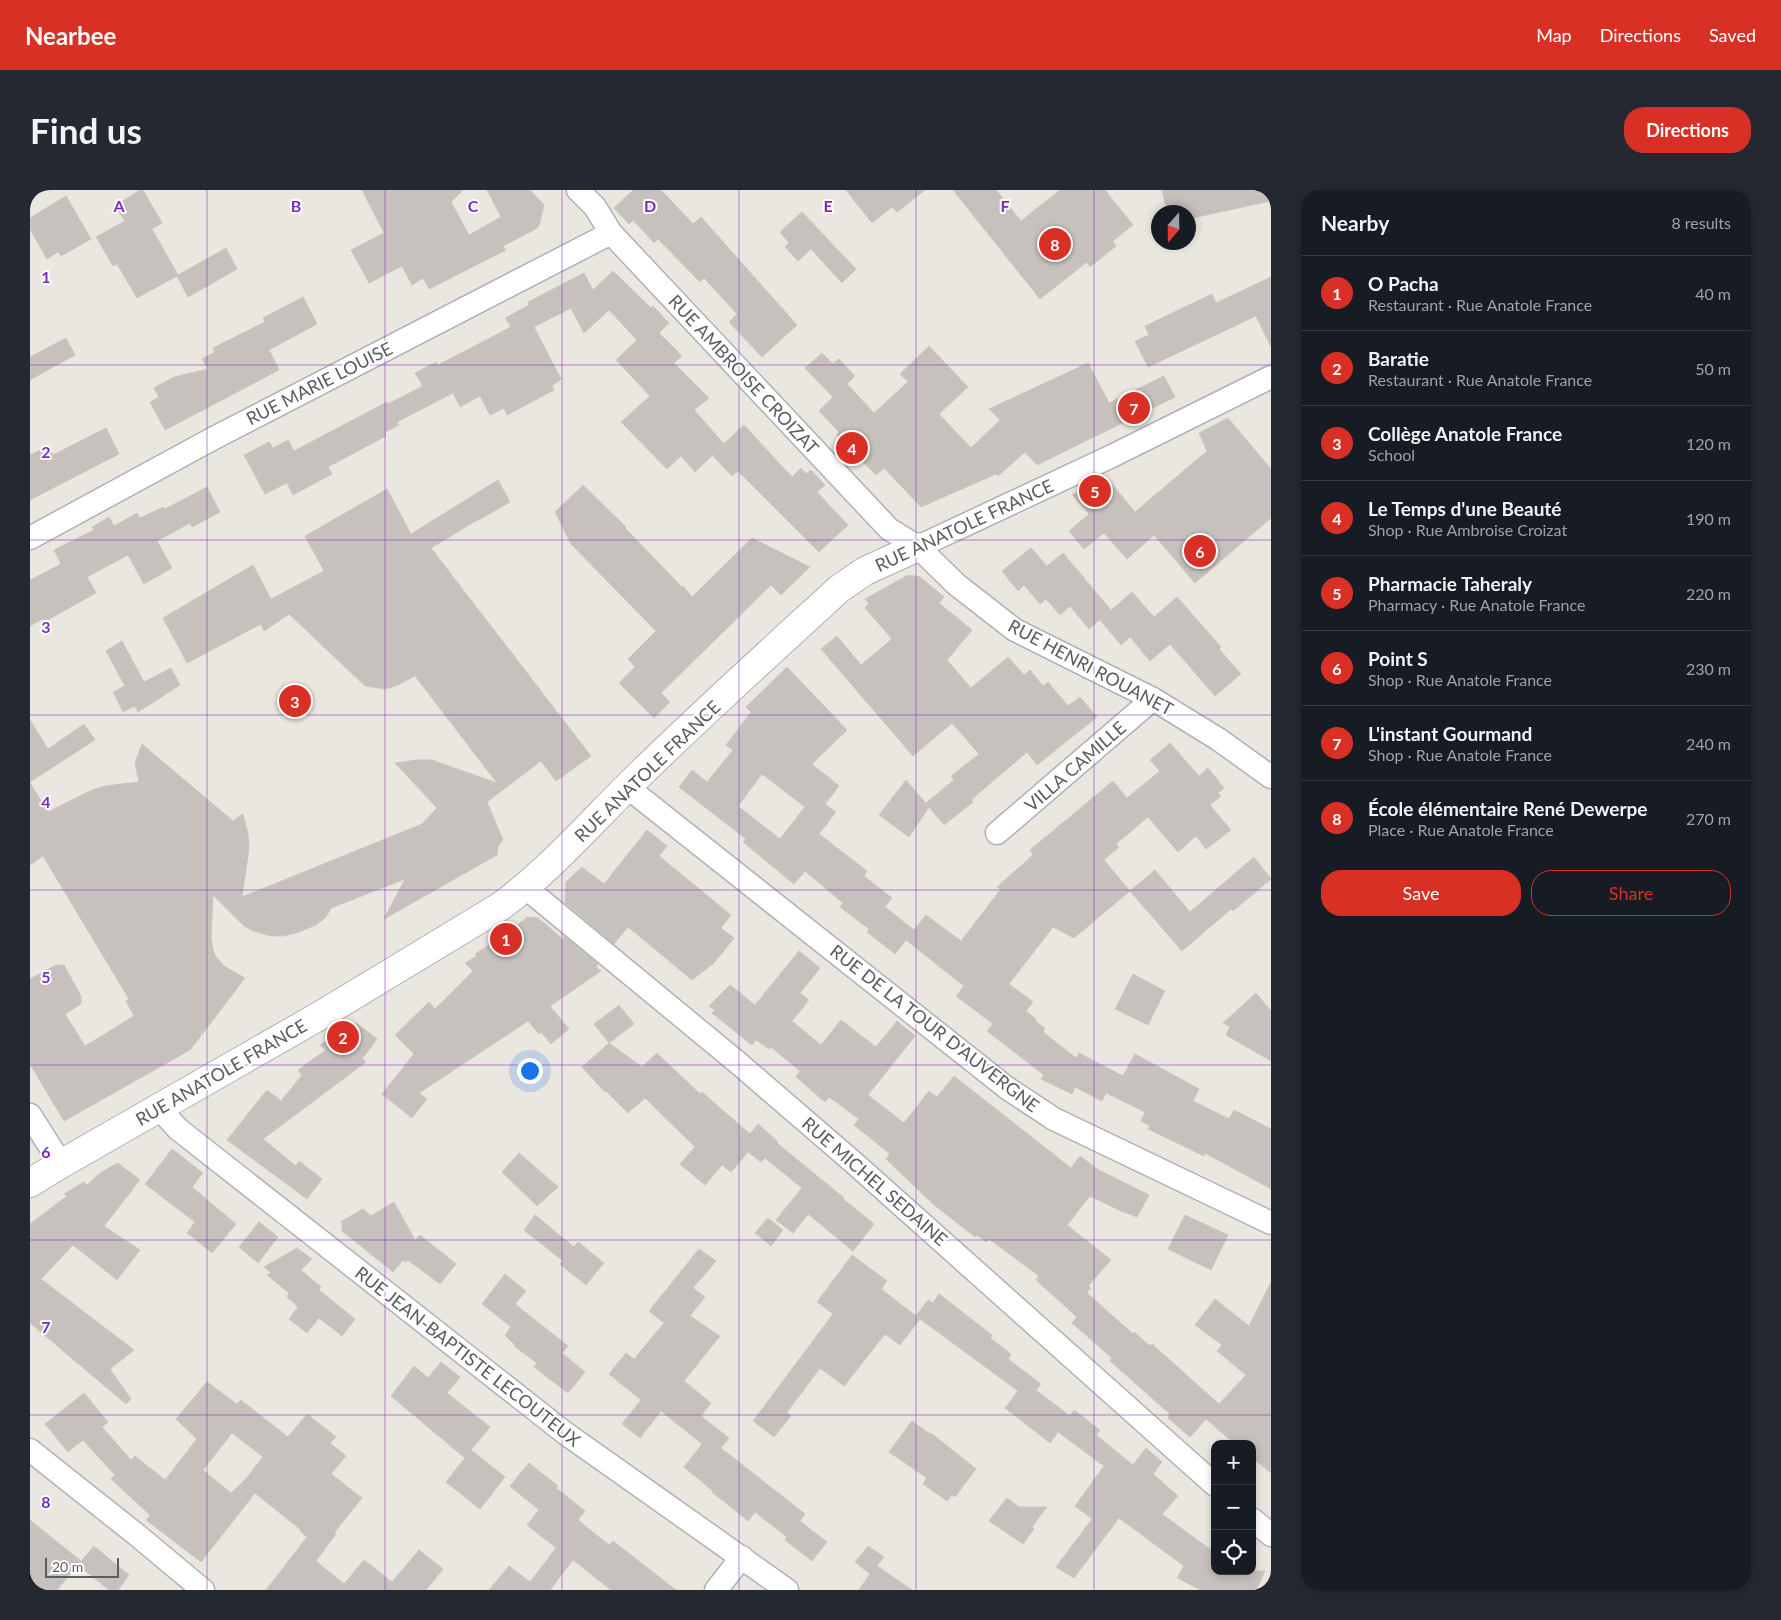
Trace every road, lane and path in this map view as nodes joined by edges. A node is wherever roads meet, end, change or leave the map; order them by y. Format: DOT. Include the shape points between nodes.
graph roads {
  1 [pos="578,190"];
  2 [pos="611,233"];
  3 [pos="1271,377"];
  4 [pos="30,538"];
  5 [pos="918,547"];
  6 [pos="1153,699"];
  7 [pos="1271,776"];
  8 [pos="627,787"];
  9 [pos="997,833"];
  10 [pos="526,888"];
  11 [pos="159,1108"];
  12 [pos="30,1115"];
  13 [pos="60,1164"];
  14 [pos="30,1183"];
  15 [pos="1271,1223"];
  16 [pos="30,1450"];
  17 [pos="1211,1481"];
  18 [pos="1256,1522"];
  19 [pos="1271,1536"];
  20 [pos="742,1558"];
  21 [pos="203,1590"];
  22 [pos="716,1590"];
  23 [pos="787,1590"];
  1 -- 2 [label="street, RUE AMBROISE CROIZAT" via="595,207"];
  2 -- 4 [label="street, RUE MARIE LOUISE" via="214,438"];
  2 -- 5 [label="street, RUE AMBROISE CROIZAT" via="890,529"];
  3 -- 5 [label="street, RUE ANATOLE FRANCE"];
  5 -- 6 [label="street, RUE HENRI ROUANET" via="957,585 1015,630"];
  5 -- 8 [label="main road, RUE ANATOLE FRANCE" via="865,571 839,589"];
  6 -- 7 [label="street, RUE HENRI ROUANET"];
  6 -- 9 [label="street, VILLA CAMILLE"];
  8 -- 10 [label="main road, RUE ANATOLE FRANCE"];
  8 -- 15 [label="street, RUE DE LA TOUR D'AUVERGNE" via="1007,1088 1054,1119"];
  10 -- 11 [label="main road, RUE ANATOLE FRANCE" via="323,1014"];
  10 -- 17 [label="street, RUE MICHEL SEDAINE" via="853,1162"];
  11 -- 13 [label="main road, RUE ANATOLE FRANCE"];
  11 -- 20 [label="street, RUE JEAN-BAPTISTE LECOUTEUX" via="178,1129 565,1433"];
  12 -- 13 [label="street"];
  13 -- 14 [label="main road, RUE ANATOLE FRANCE"];
  16 -- 21 [label="street"];
  18 -- 19 [label="street"];
  20 -- 22 [label="street"];
  20 -- 23 [label="street, RUE JEAN-BAPTISTE LECOUTEUX"];
}
